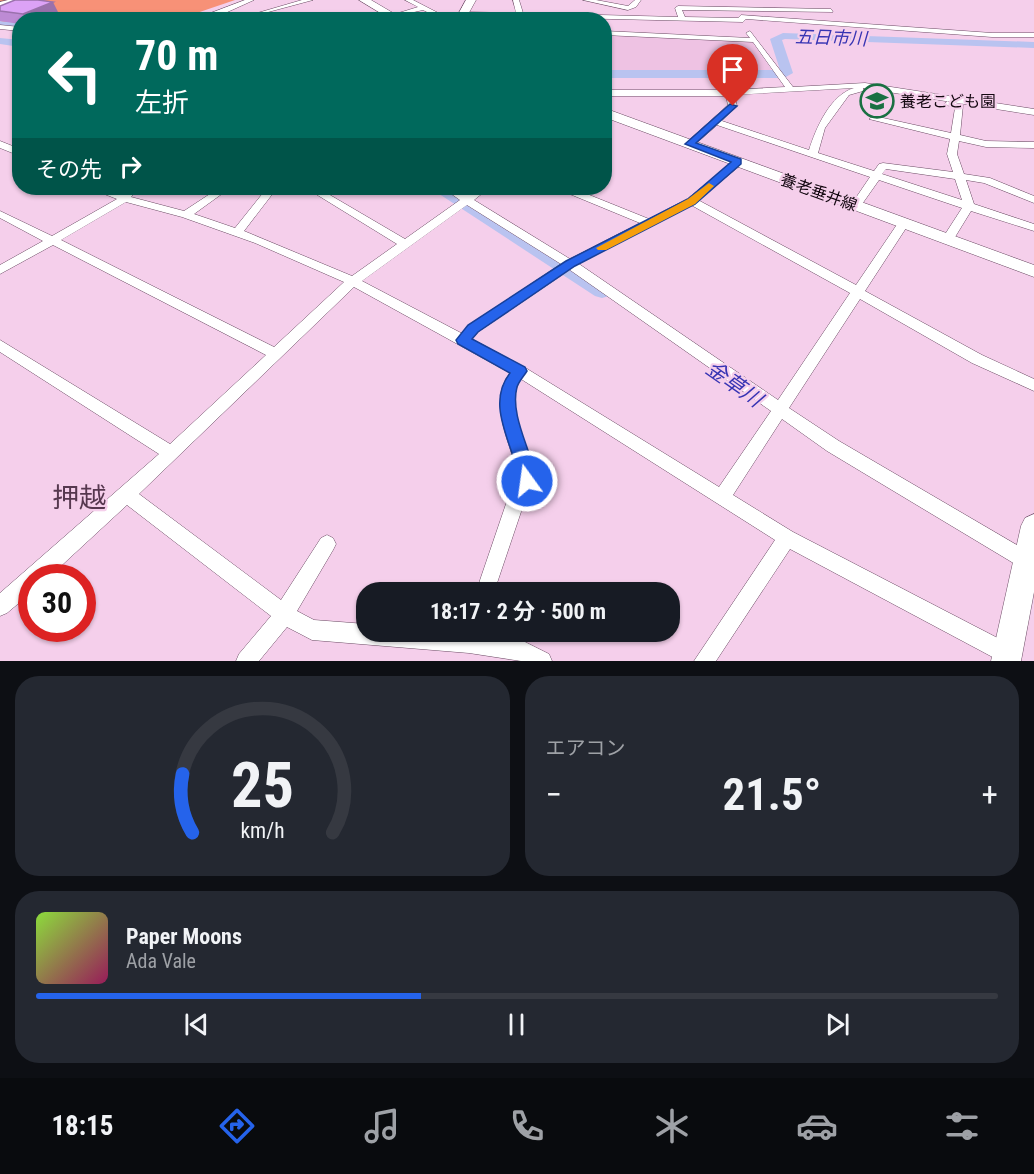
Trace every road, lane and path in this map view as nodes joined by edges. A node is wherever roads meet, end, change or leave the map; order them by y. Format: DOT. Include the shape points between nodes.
graph roads {
  1 [pos="15,0"];
  2 [pos="251,0"];
  3 [pos="280,0"];
  4 [pos="308,0"];
  5 [pos="363,0"];
  6 [pos="408,0"];
  7 [pos="586,0"];
  8 [pos="638,0"];
  9 [pos="731,0"];
  10 [pos="606,2"];
  11 [pos="0,4"];
  12 [pos="239,4"];
  13 [pos="289,6"];
  14 [pos="423,8"];
  15 [pos="736,9"];
  16 [pos="831,11"];
  17 [pos="218,12"];
  18 [pos="250,12"];
  19 [pos="266,12"];
  20 [pos="386,12"];
  21 [pos="413,12"];
  22 [pos="432,12"];
  23 [pos="612,17"];
  24 [pos="682,19"];
  25 [pos="742,19"];
  26 [pos="612,33"];
  27 [pos="1034,35"];
  28 [pos="755,40"];
  29 [pos="883,87"];
  30 [pos="895,89"];
  31 [pos="791,90"];
  32 [pos="612,93"];
  33 [pos="729,93"];
  34 [pos="1034,112"];
  35 [pos="612,115"];
  36 [pos="874,119"];
  37 [pos="716,122"];
  38 [pos="954,137"];
  39 [pos="690,144"];
  40 [pos="1034,145"];
  41 [pos="813,154"];
  42 [pos="738,162"];
  43 [pos="878,175"];
  44 [pos="960,177"];
  45 [pos="115,195"];
  46 [pos="128,195"];
  47 [pos="215,195"];
  48 [pos="267,195"];
  49 [pos="323,195"];
  50 [pos="458,195"];
  51 [pos="474,195"];
  52 [pos="581,195"];
  53 [pos="125,199"];
  54 [pos="466,200"];
  55 [pos="1034,200"];
  56 [pos="691,201"];
  57 [pos="856,205"];
  58 [pos="969,205"];
  59 [pos="0,214"];
  60 [pos="186,215"];
  61 [pos="904,222"];
  62 [pos="650,223"];
  63 [pos="1034,228"];
  64 [pos="237,233"];
  65 [pos="948,239"];
  66 [pos="53,240"];
  67 [pos="405,244"];
  68 [pos="570,264"];
  69 [pos="0,270"];
  70 [pos="1034,271"];
  71 [pos="353,280"];
  72 [pos="858,294"];
  73 [pos="463,340"];
  74 [pos="0,345"];
  75 [pos="276,354"];
  76 [pos="519,371"];
  77 [pos="1034,385"];
  78 [pos="781,409"];
  79 [pos="171,453"];
  80 [pos="126,495"];
  81 [pos="722,497"];
  82 [pos="1034,526"];
  83 [pos="787,538"];
  84 [pos="327,544"];
  85 [pos="48,564"];
  86 [pos="1025,565"];
  87 [pos="488,582"];
  88 [pos="18,590"];
  89 [pos="0,606"];
  90 [pos="285,614"];
  91 [pos="356,632"];
  92 [pos="489,642"];
  93 [pos="1011,659"];
  94 [pos="246,661"];
  95 [pos="542,661"];
  96 [pos="704,661"];
  1 -- 11 [label="street"];
  2 -- 12 [label="street"];
  3 -- 13 [label="street"];
  4 -- 13 [label="street"];
  5 -- 20 [label="main road"];
  6 -- 14 [label="street"];
  7 -- 10 [label="street"];
  8 -- 10 [label="street" via="628,8"];
  9 -- 15 [label="street"];
  12 -- 17 [label="street"];
  12 -- 18 [label="street"];
  13 -- 19 [label="street"];
  14 -- 21 [label="street"];
  14 -- 22 [label="street"];
  15 -- 16 [label="street"];
  15 -- 24 [label="street" via="678,8"];
  15 -- 25 [label="street"];
  23 -- 24 [label="street"];
  24 -- 25 [label="street"];
  25 -- 27 [label="street"];
  25 -- 28 [label="street"];
  26 -- 28 [label="street"];
  28 -- 31 [label="street"];
  29 -- 30 [label="street"];
  29 -- 31 [label="street" via="851,85"];
  29 -- 41 [label="street" via="846,93 820,128"];
  30 -- 34 [label="street"];
  30 -- 38 [label="street" via="960,106"];
  31 -- 33 [label="street"];
  32 -- 33 [label="street"];
  33 -- 37 [label="street" via="733,106"];
  35 -- 39 [label="main road, 養老垂井線"];
  36 -- 38 [label="street"];
  37 -- 39 [label="street"];
  37 -- 41 [label="street"];
  38 -- 40 [label="street" via="986,144"];
  38 -- 44 [label="street" via="952,154"];
  39 -- 42 [label="main road, 養老垂井線"];
  41 -- 43 [label="street"];
  42 -- 56 [label="street"];
  42 -- 57 [label="main road, 養老垂井線"];
  43 -- 44 [label="street" via="883,166"];
  43 -- 57 [label="street"];
  43 -- 58 [label="street"];
  44 -- 55 [label="street" via="986,180"];
  44 -- 58 [label="street"];
  45 -- 53 [label="street"];
  46 -- 53 [label="street"];
  47 -- 60 [label="street"];
  48 -- 64 [label="street"];
  49 -- 67 [label="street"];
  50 -- 54 [label="street"];
  51 -- 54 [label="street"];
  52 -- 62 [label="street"];
  53 -- 60 [label="street"];
  53 -- 66 [label="street"];
  54 -- 67 [label="street"];
  54 -- 68 [label="street"];
  56 -- 62 [label="street"];
  56 -- 72 [label="street"];
  57 -- 61 [label="main road, 養老垂井線"];
  58 -- 63 [label="street"];
  58 -- 65 [label="street"];
  59 -- 66 [label="street"];
  60 -- 64 [label="street"];
  61 -- 65 [label="main road, 養老垂井線"];
  61 -- 72 [label="street"];
  62 -- 68 [label="street"];
  64 -- 71 [label="street"];
  65 -- 70 [label="main road, 養老垂井線"];
  66 -- 69 [label="street"];
  66 -- 75 [label="street"];
  67 -- 71 [label="street"];
  68 -- 73 [label="street" via="473,329"];
  68 -- 78 [label="street"];
  71 -- 73 [label="street"];
  71 -- 75 [label="street"];
  72 -- 77 [label="street" via="977,359"];
  72 -- 78 [label="street"];
  73 -- 76 [label="street"];
  74 -- 79 [label="street"];
  75 -- 79 [label="street"];
  76 -- 81 [label="street"];
  76 -- 87 [label="street" via="510,383 507,402 527,481 516,501"];
  78 -- 81 [label="street"];
  78 -- 86 [label="street" via="833,446"];
  79 -- 80 [label="street"];
  80 -- 85 [label="street"];
  80 -- 90 [label="street"];
  81 -- 83 [label="street"];
  82 -- 86 [label="main road"];
  83 -- 93 [label="street"];
  83 -- 96 [label="street"];
  84 -- 90 [label="street"];
  86 -- 93 [label="main road"];
  88 -- 89 [label="street"];
  90 -- 91 [label="street" via="312,630"];
  90 -- 94 [label="street"];
  92 -- 95 [label="street" via="523,651"];
}
